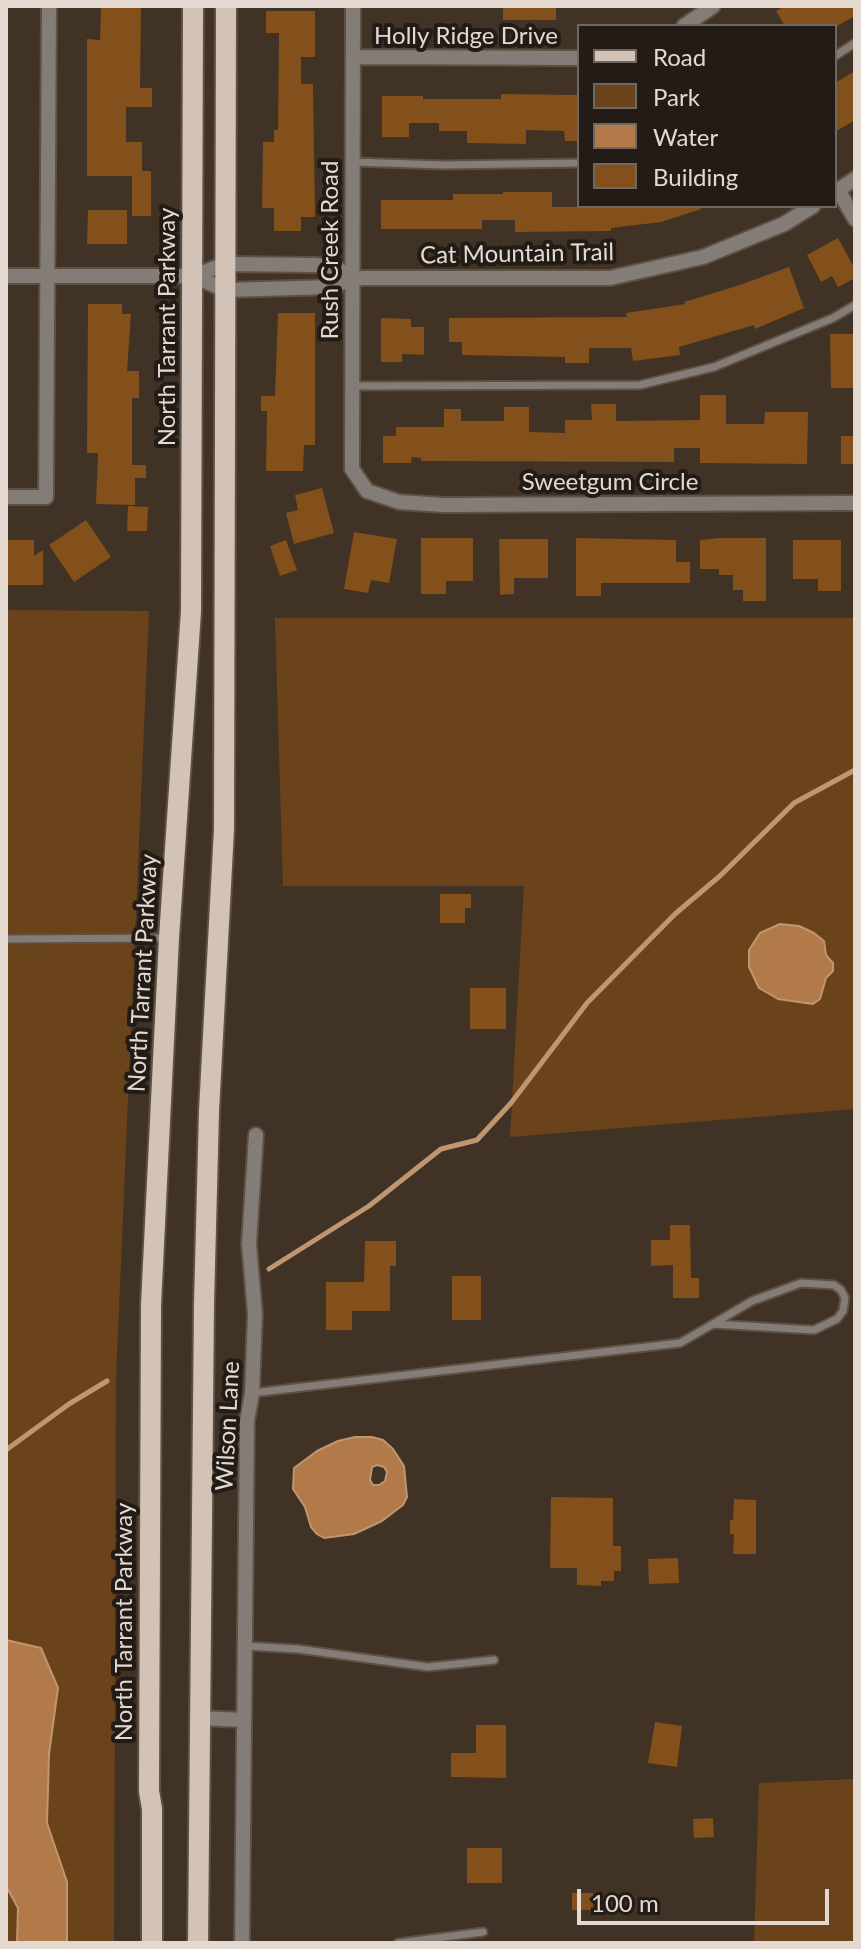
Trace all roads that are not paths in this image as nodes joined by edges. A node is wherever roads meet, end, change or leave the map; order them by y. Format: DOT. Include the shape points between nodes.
graph roads {
  1 [pos="49,6"];
  2 [pos="193,6"];
  3 [pos="226,6"];
  4 [pos="353,6"];
  5 [pos="713,6"];
  6 [pos="687,24"];
  7 [pos="855,43"];
  8 [pos="837,55"];
  9 [pos="354,57"];
  10 [pos="577,58"];
  11 [pos="353,162"];
  12 [pos="577,163"];
  13 [pos="855,179"];
  14 [pos="837,190"];
  15 [pos="837,192"];
  16 [pos="810,208"];
  17 [pos="855,219"];
  18 [pos="225,264"];
  19 [pos="6,276"];
  20 [pos="47,276"];
  21 [pos="194,276"];
  22 [pos="352,278"];
  23 [pos="225,290"];
  24 [pos="855,305"];
  25 [pos="352,386"];
  26 [pos="367,491"];
  27 [pos="6,497"];
  28 [pos="855,503"];
  29 [pos="169,938"];
  30 [pos="6,939"];
  31 [pos="256,1135"];
  32 [pos="713,1324"];
  33 [pos="252,1393"];
  34 [pos="245,1646"];
  35 [pos="494,1660"];
  36 [pos="199,1718"];
  37 [pos="244,1720"];
  38 [pos="483,1932"];
  39 [pos="152,1943"];
  40 [pos="198,1943"];
  41 [pos="242,1943"];
  42 [pos="398,1943"];
  1 -- 20 [label="street"];
  2 -- 21 [label="main road, North Tarrant Parkway"];
  3 -- 18 [label="main road"];
  4 -- 9 [label="street, Rush Creek Road"];
  5 -- 6 [label="street"];
  7 -- 8 [label="lane"];
  9 -- 10 [label="street, Holly Ridge Drive"];
  9 -- 11 [label="street, Rush Creek Road"];
  11 -- 12 [label="lane"];
  11 -- 22 [label="street, Rush Creek Road"];
  13 -- 14 [label="street"];
  15 -- 17 [label="street"];
  16 -- 22 [label="street, Cat Mountain Trail" via="703,257 610,278"];
  18 -- 21 [label="street, Cat Mountain Trail"];
  18 -- 22 [label="street, Cat Mountain Trail" via="335,267"];
  18 -- 23 [label="main road"];
  19 -- 20 [label="street, Cat Mountain Trail"];
  20 -- 21 [label="street, Cat Mountain Trail"];
  20 -- 27 [label="street" via="46,497"];
  21 -- 23 [label="street, Cat Mountain Trail"];
  21 -- 29 [label="main road, North Tarrant Parkway" via="191,611"];
  22 -- 23 [label="street, Cat Mountain Trail" via="333,287"];
  22 -- 25 [label="street, Rush Creek Road"];
  23 -- 36 [label="main road" via="224,829 209,1111"];
  24 -- 25 [label="lane" via="714,367 640,385"];
  25 -- 26 [label="street, Rush Creek Road" via="352,469"];
  26 -- 28 [label="street, Sweetgum Circle" via="399,502 444,505"];
  29 -- 30 [label="lane"];
  29 -- 39 [label="main road, North Tarrant Parkway" via="151,1305"];
  31 -- 33 [label="street, Wilson Lane" via="249,1244 255,1314"];
  32 -- 32 [label="lane" via="752,1301 801,1283 834,1285 845,1298 837,1319 814,1330"];
  32 -- 33 [label="lane" via="680,1343"];
  33 -- 34 [label="street, Wilson Lane" via="247,1421"];
  34 -- 35 [label="lane" via="428,1667"];
  34 -- 37 [label="street, Wilson Lane"];
  36 -- 37 [label="street"];
  36 -- 40 [label="main road"];
  37 -- 41 [label="street, Wilson Lane"];
  38 -- 42 [label="lane"];
}
